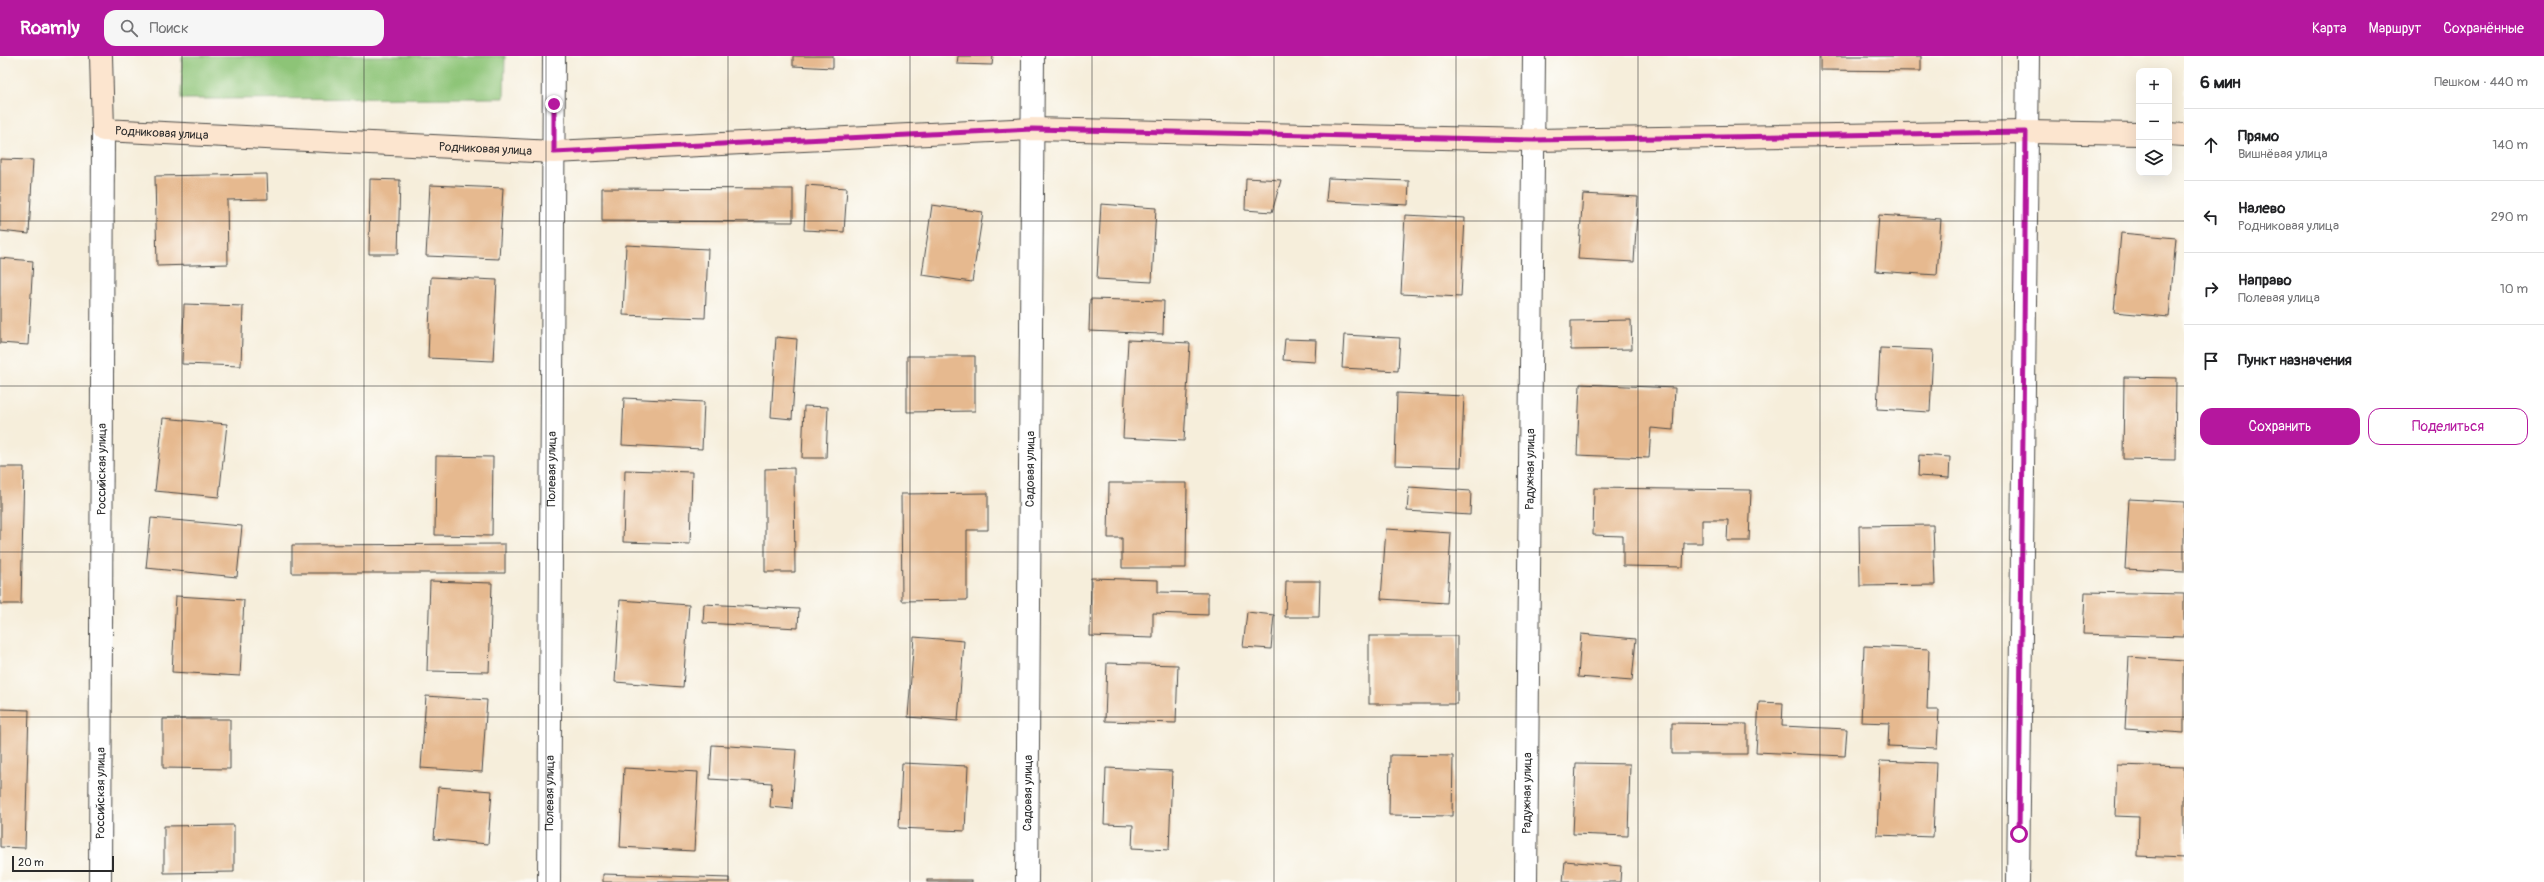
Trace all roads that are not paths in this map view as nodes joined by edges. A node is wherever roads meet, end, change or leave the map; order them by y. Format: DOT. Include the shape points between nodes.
graph roads {
  1 [pos="100,56"];
  2 [pos="554,56"];
  3 [pos="1033,56"];
  4 [pos="1534,56"];
  5 [pos="2028,56"];
  6 [pos="1032,129"];
  7 [pos="103,130"];
  8 [pos="2026,132"];
  9 [pos="2136,134"];
  10 [pos="2172,134"];
  11 [pos="2184,135"];
  12 [pos="1534,140"];
  13 [pos="554,152"];
  14 [pos="100,882"];
  15 [pos="550,882"];
  16 [pos="1027,882"];
  17 [pos="1526,882"];
  18 [pos="2018,882"];
  1 -- 7 [label="street, Российская улица"];
  2 -- 13 [label="street, Полевая улица"];
  3 -- 6 [label="street, Садовая улица"];
  4 -- 12 [label="street, Радужная улица"];
  5 -- 8 [label="street"];
  6 -- 12 [label="street, Родниковая улица"];
  6 -- 13 [label="street, Родниковая улица"];
  6 -- 16 [label="street, Садовая улица"];
  7 -- 13 [label="street, Родниковая улица"];
  7 -- 14 [label="street, Российская улица"];
  8 -- 9 [label="street, Родниковая улица"];
  8 -- 12 [label="street, Родниковая улица"];
  8 -- 18 [label="street"];
  10 -- 11 [label="street"];
  12 -- 17 [label="street, Радужная улица"];
  13 -- 15 [label="street, Полевая улица"];
}
